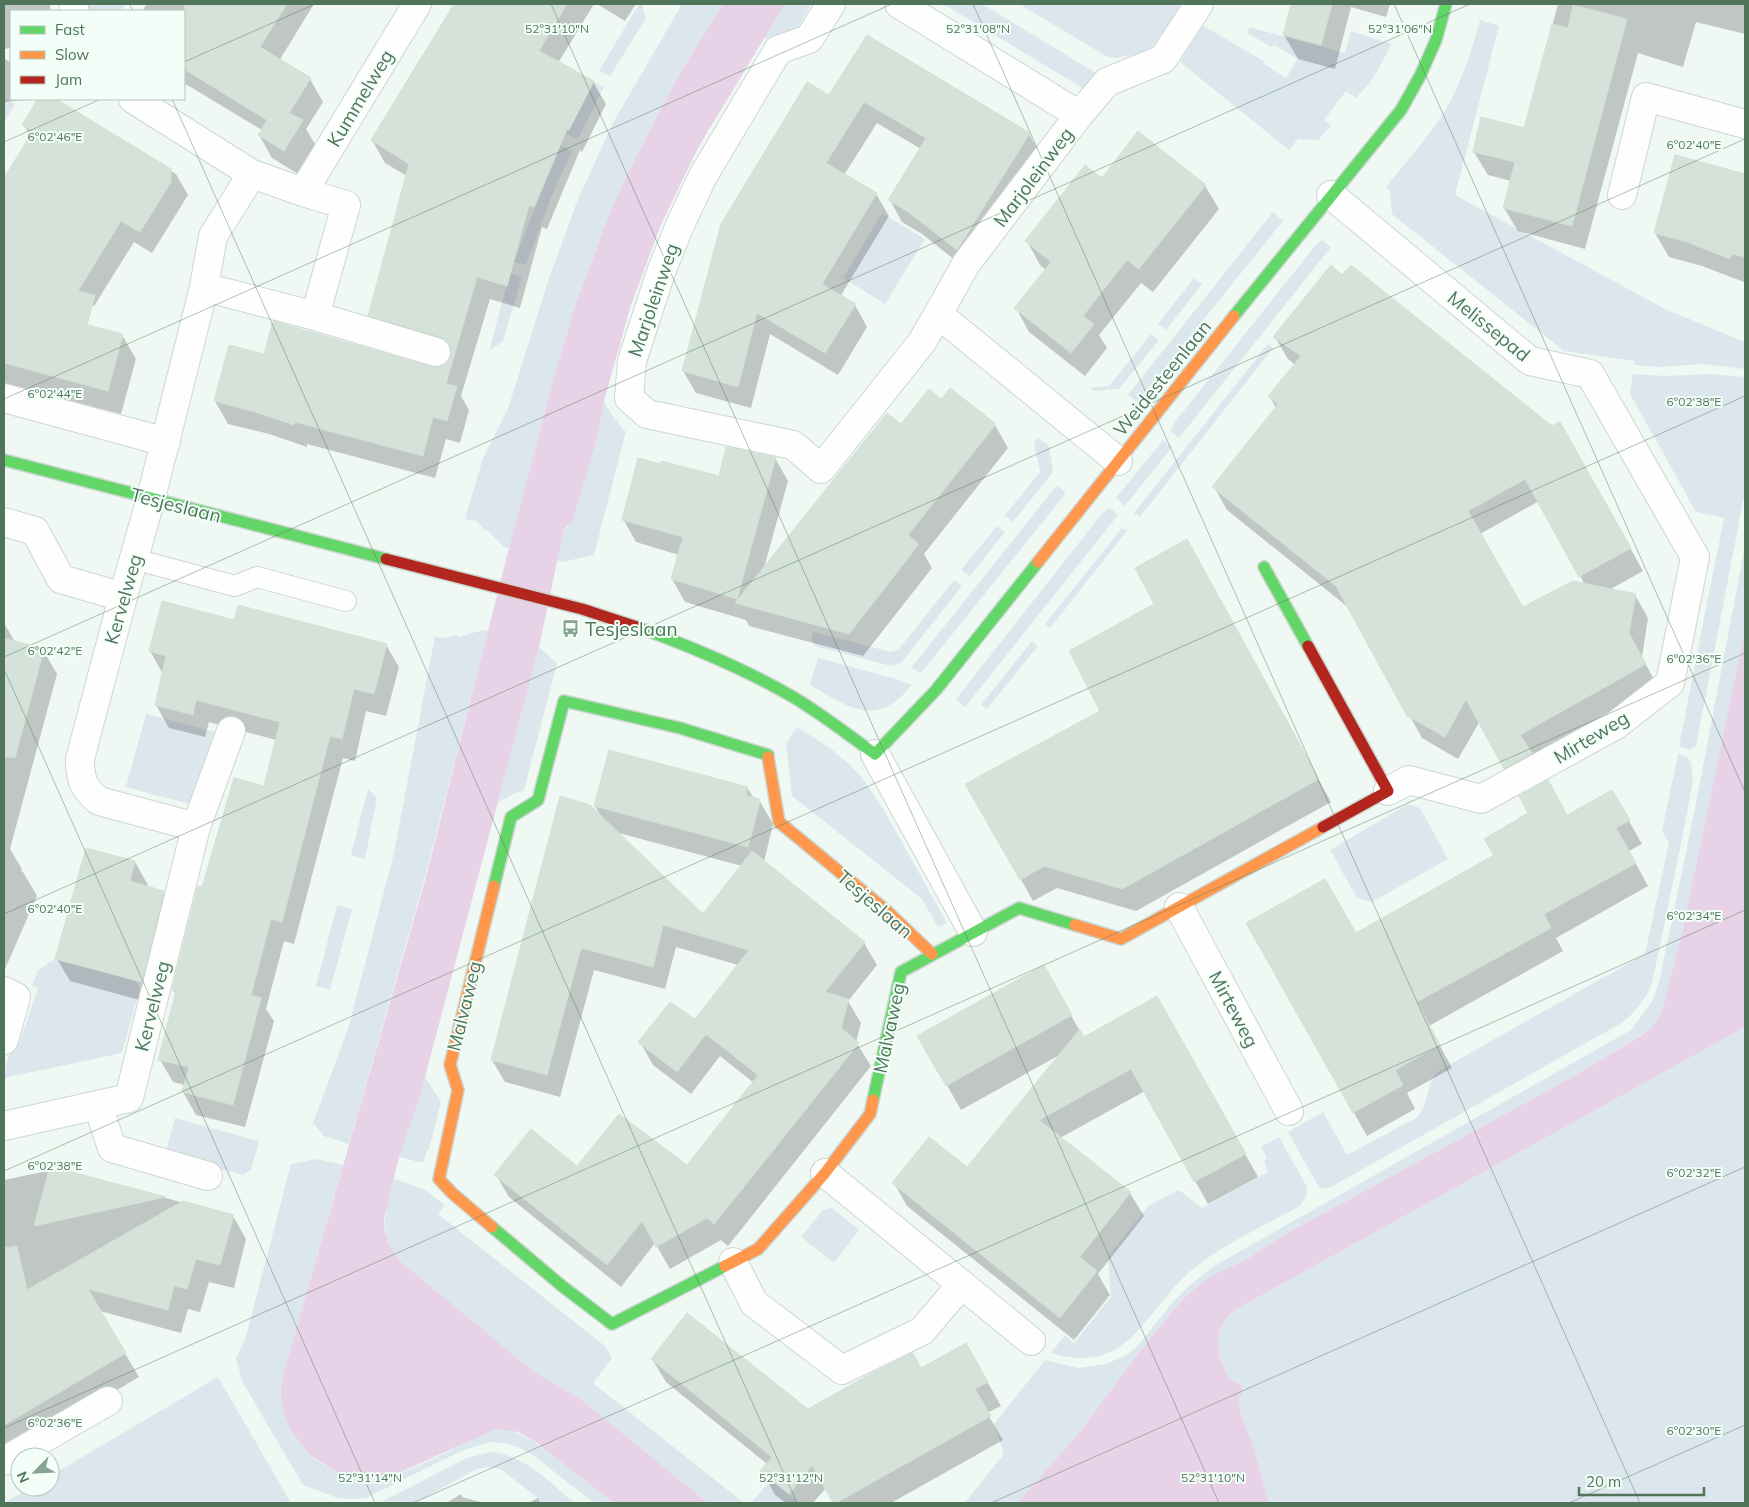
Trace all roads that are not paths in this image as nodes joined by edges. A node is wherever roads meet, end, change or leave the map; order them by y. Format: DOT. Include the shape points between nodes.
graph roads {
  1 [pos="417,4"];
  2 [pos="831,4"];
  3 [pos="899,4"];
  4 [pos="1199,4"];
  5 [pos="1446,4"];
  6 [pos="135,100"];
  7 [pos="1079,115"];
  8 [pos="1745,124"];
  9 [pos="252,174"];
  10 [pos="303,192"];
  11 [pos="1331,195"];
  12 [pos="1622,195"];
  13 [pos="204,287"];
  14 [pos="938,314"];
  15 [pos="316,316"];
  16 [pos="436,352"];
  17 [pos="4,398"];
  18 [pos="166,442"];
  19 [pos="4,460"];
  20 [pos="1118,461"];
  21 [pos="152,498"];
  22 [pos="4,522"];
  23 [pos="1695,557"];
  24 [pos="134,559"];
  25 [pos="1264,567"];
  26 [pos="123,597"];
  27 [pos="346,601"];
  28 [pos="564,701"];
  29 [pos="231,731"];
  30 [pos="875,754"];
  31 [pos="1388,791"];
  32 [pos="196,827"];
  33 [pos="1179,907"];
  34 [pos="973,932"];
  35 [pos="932,954"];
  36 [pos="4,991"];
  37 [pos="4,1040"];
  38 [pos="98,1106"];
  39 [pos="1289,1111"];
  40 [pos="4,1126"];
  41 [pos="826,1173"];
  42 [pos="208,1176"];
  43 [pos="733,1262"];
  44 [pos="961,1285"];
  45 [pos="1031,1341"];
  46 [pos="108,1402"];
  47 [pos="4,1461"];
  1 -- 10 [label="street, Kummelweg"];
  2 -- 14 [label="street, Marjoleinweg" via="809,39 778,50 703,176 658,281 632,361 629,398 647,414 793,445 821,469 922,342"];
  3 -- 7 [label="street, Marjoleinweg"];
  4 -- 7 [label="street, Marjoleinweg" via="1163,59 1107,82"];
  5 -- 11 [label="street, Weidesteenlaan" via="1436,40 1401,110"];
  6 -- 9 [label="street"];
  7 -- 14 [label="street, Marjoleinweg" via="966,264"];
  8 -- 12 [label="street" via="1646,97"];
  9 -- 10 [label="street"];
  9 -- 13 [label="street" via="213,236"];
  10 -- 15 [label="street" via="346,205"];
  11 -- 20 [label="street, Weidesteenlaan"];
  11 -- 23 [label="street, Melissepad" via="1530,361 1590,374"];
  13 -- 15 [label="street"];
  13 -- 18 [label="street"];
  14 -- 20 [label="street"];
  15 -- 16 [label="street"];
  17 -- 18 [label="street"];
  18 -- 21 [label="street"];
  19 -- 21 [label="street, Tesjeslaan"];
  20 -- 30 [label="street, Weidesteenlaan" via="936,690"];
  21 -- 24 [label="street, Kervelweg"];
  21 -- 30 [label="street, Tesjeslaan" via="582,609 652,632 711,655 788,694"];
  22 -- 26 [label="street" via="35,531 61,579"];
  23 -- 31 [label="street, Mirteweg" via="1670,683 1616,725 1481,799 1409,780"];
  24 -- 26 [label="street, Kervelweg"];
  24 -- 27 [label="lane" via="235,586 257,577"];
  25 -- 31 [label="street"];
  26 -- 32 [label="street, Kervelweg" via="80,759 80,776 89,794 99,801"];
  28 -- 35 [label="street, Tesjeslaan" via="680,728 768,755 778,822 888,912"];
  28 -- 43 [label="street, Malvaweg" via="538,800 511,817 450,1065 458,1090 439,1179 547,1273 612,1324"];
  29 -- 32 [label="street, Kervelweg"];
  30 -- 34 [label="street"];
  31 -- 33 [label="street, Mirteweg"];
  32 -- 38 [label="street, Kervelweg" via="129,1098"];
  33 -- 34 [label="street, Mirteweg" via="1121,939 1019,908"];
  33 -- 39 [label="street, Mirteweg"];
  34 -- 35 [label="street, Malvaweg"];
  35 -- 41 [label="street, Malvaweg" via="901,972 870,1114"];
  36 -- 37 [label="street" via="16,997"];
  38 -- 40 [label="street"];
  38 -- 42 [label="street" via="112,1148"];
  41 -- 43 [label="street, Malvaweg" via="758,1249"];
  41 -- 44 [label="street"];
  43 -- 44 [label="street" via="754,1303 842,1370 922,1331"];
  44 -- 45 [label="street"];
  46 -- 47 [label="street"];
}
